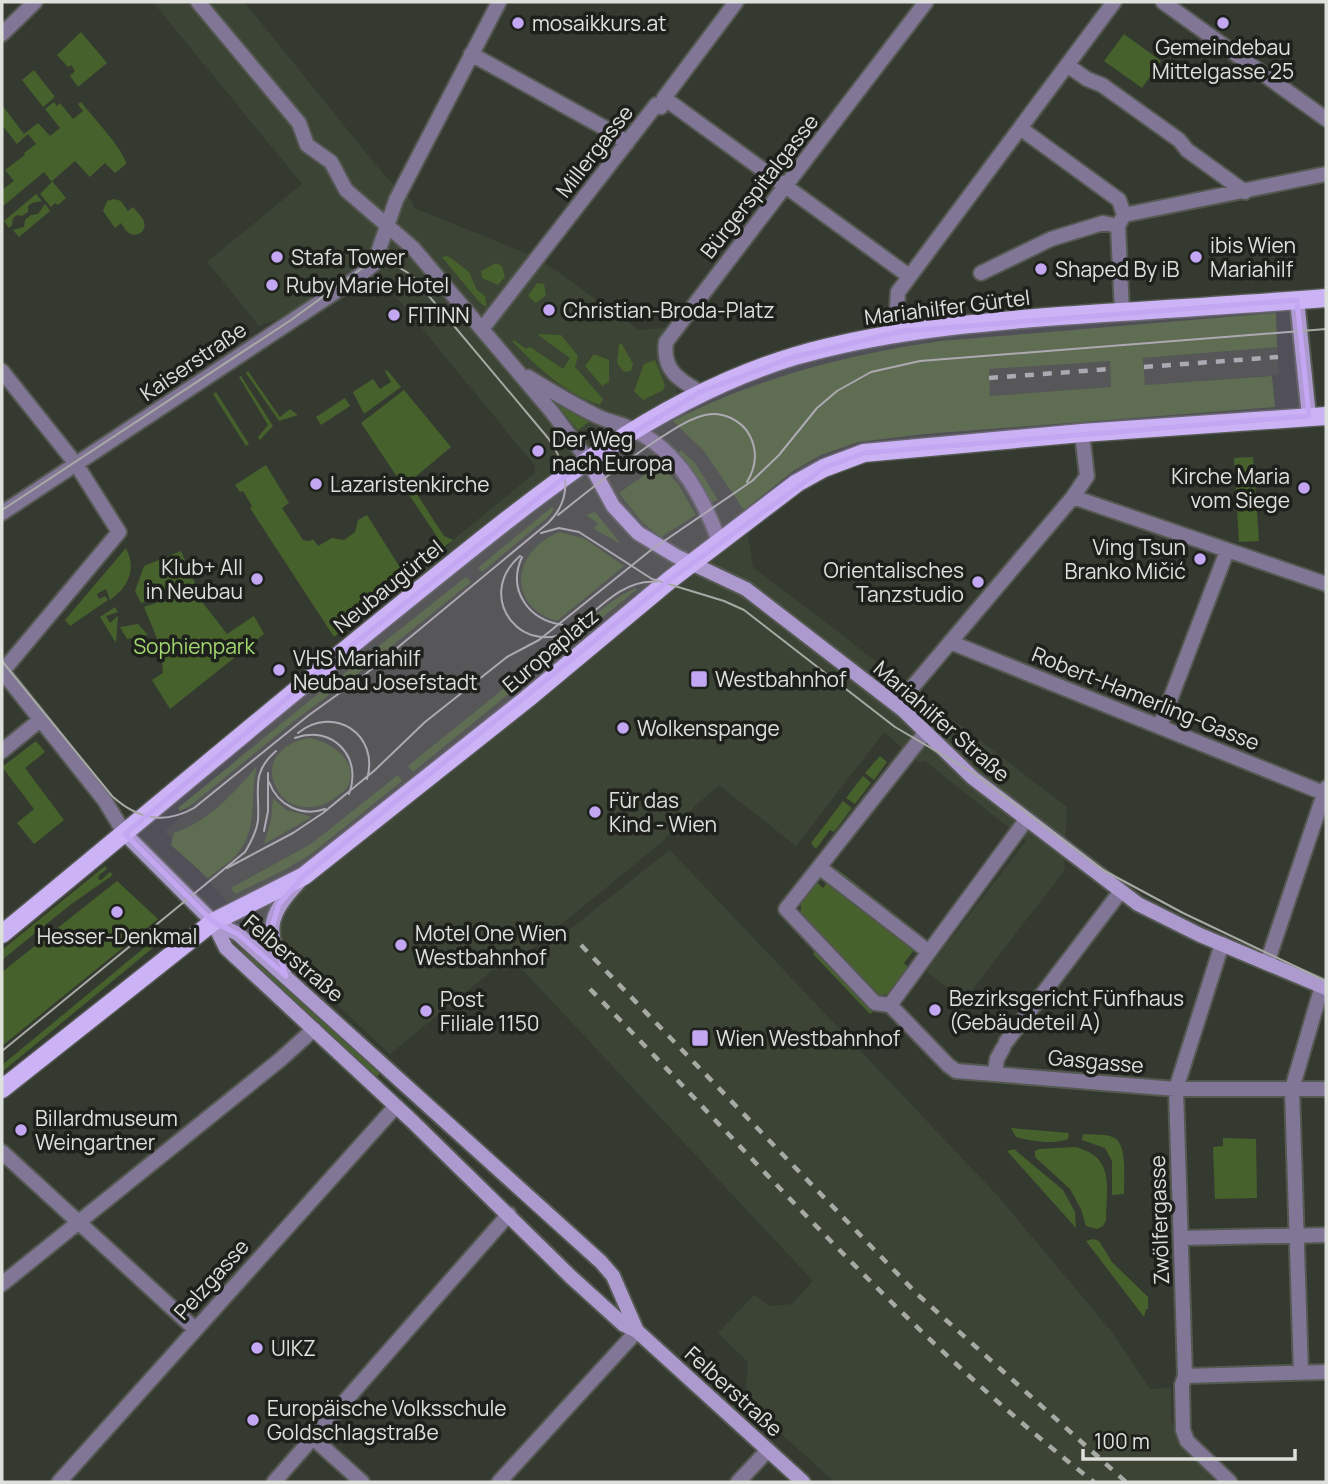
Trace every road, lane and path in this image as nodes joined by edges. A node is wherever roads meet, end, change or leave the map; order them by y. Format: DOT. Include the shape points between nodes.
graph roads {
  1 [pos="36,2"];
  2 [pos="198,2"];
  3 [pos="499,2"];
  4 [pos="736,2"];
  5 [pos="926,2"];
  6 [pos="1114,2"];
  7 [pos="1163,2"];
  8 [pos="2,34"];
  9 [pos="471,54"];
  10 [pos="1067,65"];
  11 [pos="664,98"];
  12 [pos="1326,119"];
  13 [pos="1020,128"];
  14 [pos="628,143"];
  15 [pos="1326,174"];
  16 [pos="786,185"];
  17 [pos="1245,192"];
  18 [pos="1121,220"];
  19 [pos="387,226"];
  20 [pos="981,273"];
  21 [pos="909,276"];
  22 [pos="1326,298"];
  23 [pos="1297,300"];
  24 [pos="1122,312"];
  25 [pos="482,329"];
  26 [pos="903,331"];
  27 [pos="2,371"];
  28 [pos="518,371"];
  29 [pos="701,392"];
  30 [pos="1317,416"];
  31 [pos="635,430"];
  32 [pos="1082,433"];
  33 [pos="587,460"];
  34 [pos="76,464"];
  35 [pos="1073,497"];
  36 [pos="2,513"];
  37 [pos="720,543"];
  38 [pos="1227,551"];
  39 [pos="692,564"];
  40 [pos="1326,584"];
  41 [pos="950,642"];
  42 [pos="2,672"];
  43 [pos="909,691"];
  44 [pos="40,720"];
  45 [pos="1160,726"];
  46 [pos="925,733"];
  47 [pos="2,751"];
  48 [pos="1326,792"];
  49 [pos="1026,820"];
  50 [pos="125,834"];
  51 [pos="819,867"];
  52 [pos="304,876"];
  53 [pos="1121,891"];
  54 [pos="213,922"];
  55 [pos="2,934"];
  56 [pos="1222,944"];
  57 [pos="929,952"];
  58 [pos="1267,963"];
  59 [pos="286,976"];
  60 [pos="1324,987"];
  61 [pos="890,1005"];
  62 [pos="314,1029"];
  63 [pos="995,1073"];
  64 [pos="1292,1089"];
  65 [pos="1326,1089"];
  66 [pos="2,1090"];
  67 [pos="1176,1090"];
  68 [pos="396,1106"];
  69 [pos="2,1152"];
  70 [pos="509,1214"];
  71 [pos="78,1222"];
  72 [pos="1326,1235"];
  73 [pos="1296,1236"];
  74 [pos="1181,1238"];
  75 [pos="2,1284"];
  76 [pos="195,1329"];
  77 [pos="637,1331"];
  78 [pos="1301,1373"];
  79 [pos="1326,1373"];
  80 [pos="1185,1376"];
  81 [pos="313,1438"];
  82 [pos="768,1450"];
  83 [pos="59,1482"];
  84 [pos="274,1482"];
  85 [pos="362,1482"];
  86 [pos="499,1482"];
  87 [pos="738,1482"];
  88 [pos="803,1482"];
  89 [pos="1230,1482"];
  1 -- 8 [label="street"];
  2 -- 19 [label="street, Mariahilfer Straße" via="299,123 307,145 331,162 346,190"];
  3 -- 9 [label="street, Kaiserstraße"];
  4 -- 11 [label="street, Millergasse"];
  5 -- 16 [label="street, Bürgerspitalgasse"];
  6 -- 10 [label="street"];
  7 -- 12 [label="street"];
  9 -- 14 [label="street"];
  9 -- 19 [label="street, Kaiserstraße"];
  10 -- 13 [label="street"];
  10 -- 17 [label="street" via="1179,139 1186,150"];
  11 -- 14 [label="street, Millergasse"];
  11 -- 16 [label="street"];
  13 -- 18 [label="street" via="1119,200"];
  13 -- 21 [label="street"];
  14 -- 25 [label="street, Millergasse"];
  15 -- 17 [label="street"];
  16 -- 21 [label="street"];
  16 -- 29 [label="street, Bürgerspitalgasse" via="666,342 670,371"];
  17 -- 18 [label="street"];
  18 -- 20 [label="street" via="1051,239"];
  18 -- 24 [label="street"];
  19 -- 25 [label="street, Mariahilfer Straße" via="413,248"];
  19 -- 34 [label="street, Kaiserstraße" via="374,264 355,279"];
  21 -- 26 [label="street" via="898,292"];
  22 -- 23 [label="main road, Mariahilfer Gürtel"];
  23 -- 24 [label="main road, Mariahilfer Gürtel"];
  23 -- 30 [label="main road"];
  24 -- 26 [label="main road, Mariahilfer Gürtel"];
  25 -- 28 [label="street, Mariahilfer Straße"];
  26 -- 29 [label="main road, Mariahilfer Gürtel" via="793,357"];
  27 -- 34 [label="street"];
  28 -- 31 [label="street, Mariahilfer Straße" via="599,417"];
  28 -- 33 [label="street, Mariahilfer Straße"];
  29 -- 31 [label="main road, Mariahilfer Gürtel"];
  30 -- 32 [label="main road"];
  31 -- 33 [label="main road, Mariahilfer Gürtel"];
  31 -- 37 [label="street, Mariahilfer Straße" via="671,457 690,479"];
  32 -- 35 [label="street" via="1087,476"];
  32 -- 37 [label="main road" via="864,453 824,467 797,483"];
  33 -- 39 [label="main road, Mariahilfer Straße" via="613,506 629,524 648,541"];
  33 -- 50 [label="main road, Neubaugürtel" via="328,664"];
  34 -- 36 [label="street, Kaiserstraße"];
  34 -- 42 [label="street" via="119,532"];
  35 -- 38 [label="street"];
  35 -- 41 [label="street"];
  37 -- 39 [label="main road"];
  38 -- 40 [label="street"];
  38 -- 45 [label="street"];
  39 -- 46 [label="main road, Mariahilfer Straße" via="746,589 903,710"];
  39 -- 52 [label="main road, Europaplatz"];
  41 -- 43 [label="street"];
  41 -- 45 [label="street, Robert-Hamerling-Gasse"];
  42 -- 44 [label="street"];
  44 -- 47 [label="street"];
  44 -- 50 [label="street" via="105,801"];
  45 -- 48 [label="street, Robert-Hamerling-Gasse"];
  46 -- 49 [label="main road, Mariahilfer Straße"];
  46 -- 51 [label="street"];
  48 -- 58 [label="street"];
  49 -- 53 [label="main road, Mariahilfer Straße"];
  49 -- 57 [label="street"];
  50 -- 54 [label="main road"];
  50 -- 55 [label="main road, Neubaugürtel"];
  51 -- 57 [label="street"];
  51 -- 61 [label="street, Gasgasse" via="786,909 875,1003"];
  52 -- 54 [label="main road, Europaplatz"];
  52 -- 59 [label="main road, Europaplatz" via="279,904 271,931"];
  53 -- 56 [label="main road, Mariahilfer Straße" via="1138,904"];
  53 -- 63 [label="street" via="1004,1045"];
  54 -- 59 [label="main road, Felberstraße" via="238,934"];
  54 -- 62 [label="main road, Felberstraße" via="226,948"];
  54 -- 66 [label="main road"];
  56 -- 58 [label="main road, Mariahilfer Straße"];
  56 -- 67 [label="street, Zwölfergasse"];
  57 -- 61 [label="street"];
  58 -- 60 [label="main road, Mariahilfer Straße"];
  59 -- 77 [label="main road, Felberstraße" via="601,1262 613,1276"];
  60 -- 64 [label="street"];
  61 -- 63 [label="street, Gasgasse" via="956,1071"];
  62 -- 68 [label="main road, Felberstraße"];
  62 -- 71 [label="street"];
  63 -- 67 [label="street, Gasgasse"];
  64 -- 65 [label="street, Gasgasse"];
  64 -- 67 [label="street, Gasgasse"];
  64 -- 73 [label="street"];
  67 -- 74 [label="street, Zwölfergasse"];
  68 -- 70 [label="main road, Felberstraße"];
  68 -- 76 [label="street, Pelzgasse"];
  69 -- 71 [label="street"];
  70 -- 77 [label="main road, Felberstraße" via="570,1277"];
  70 -- 81 [label="street"];
  71 -- 75 [label="street"];
  71 -- 76 [label="street"];
  72 -- 73 [label="street"];
  73 -- 74 [label="street"];
  73 -- 78 [label="street"];
  74 -- 80 [label="street, Zwölfergasse"];
  76 -- 83 [label="street, Pelzgasse"];
  77 -- 82 [label="main road, Felberstraße"];
  77 -- 86 [label="street"];
  78 -- 79 [label="street"];
  78 -- 80 [label="street"];
  80 -- 89 [label="street, Zwölfergasse" via="1183,1430 1187,1441"];
  81 -- 84 [label="street"];
  81 -- 85 [label="street"];
  82 -- 87 [label="street"];
  82 -- 88 [label="main road, Felberstraße"];
}
